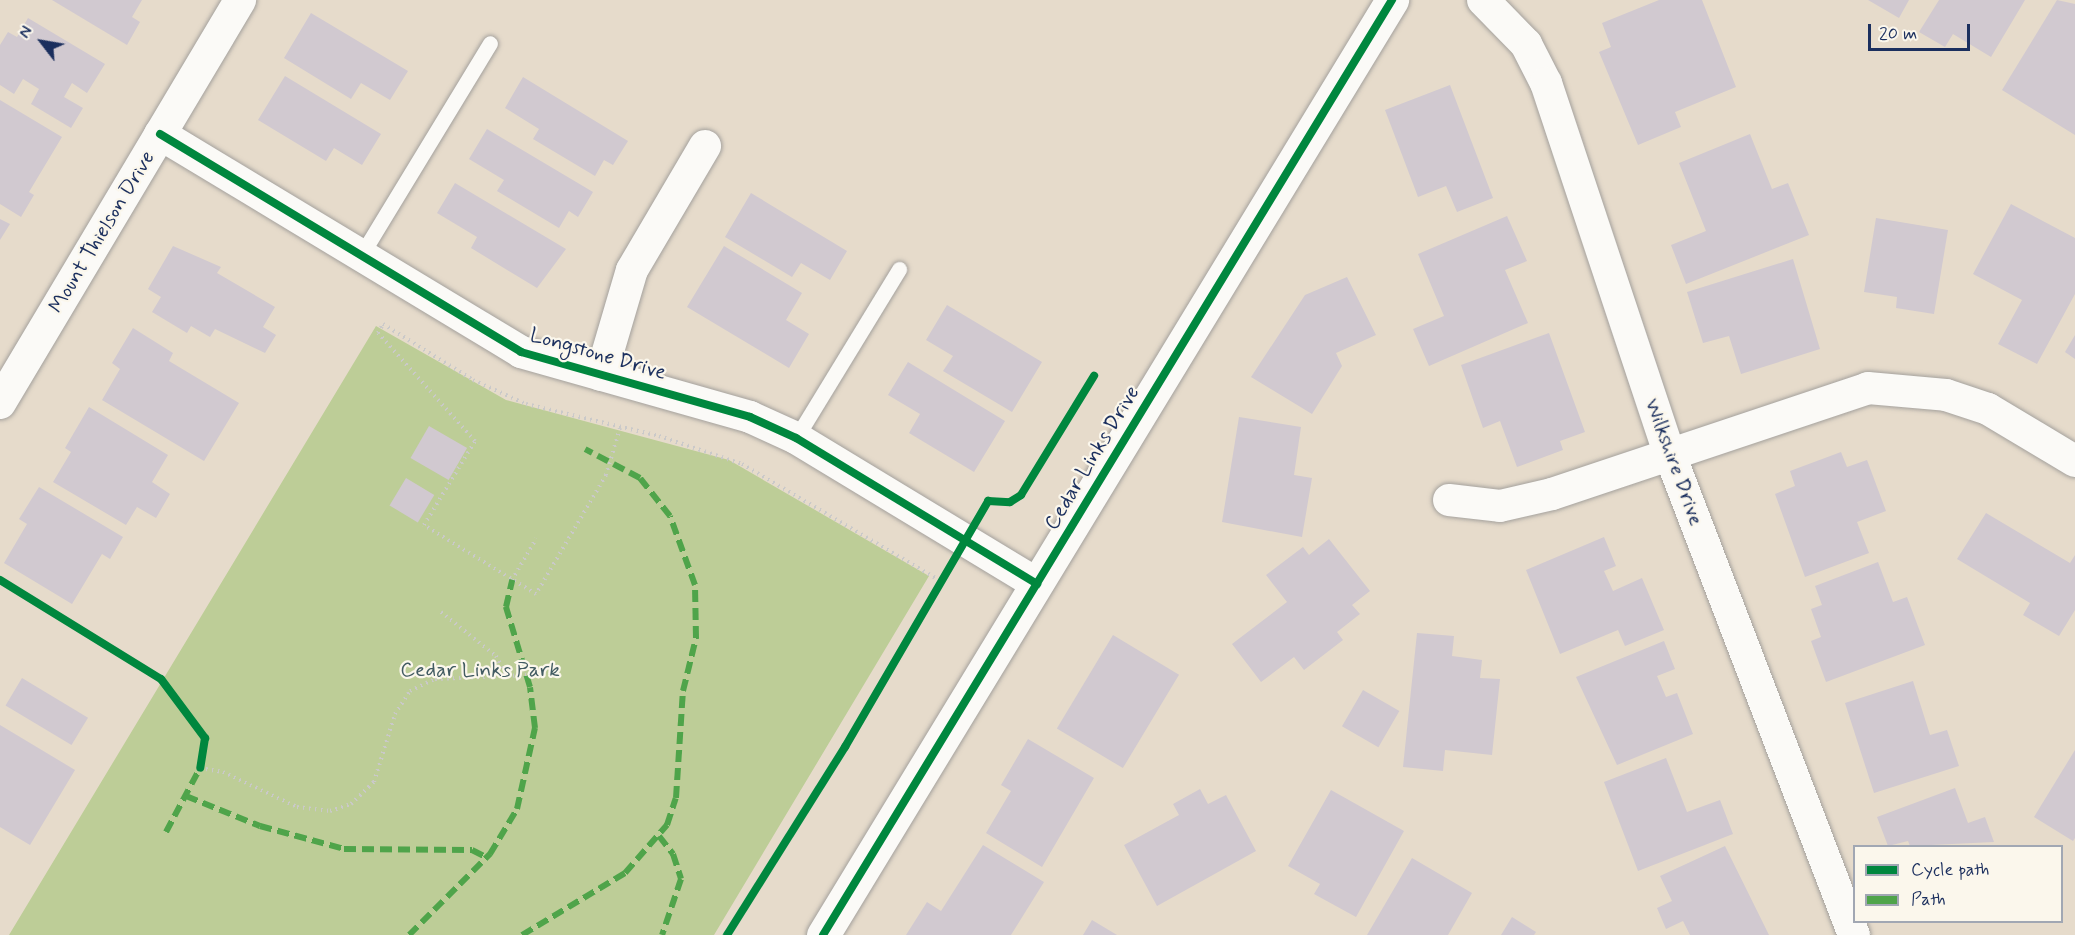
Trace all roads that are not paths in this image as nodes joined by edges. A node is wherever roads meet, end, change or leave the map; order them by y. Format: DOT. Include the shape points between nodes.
graph roads {
  1 [pos="240,0"];
  2 [pos="1392,0"];
  3 [pos="1483,0"];
  4 [pos="490,43"];
  5 [pos="160,134"];
  6 [pos="705,146"];
  7 [pos="360,257"];
  8 [pos="899,269"];
  9 [pos="601,375"];
  10 [pos="0,403"];
  11 [pos="796,438"];
  12 [pos="1670,455"];
  13 [pos="2075,462"];
  14 [pos="1449,500"];
  15 [pos="1037,584"];
  16 [pos="823,935"];
  17 [pos="1854,935"];
  1 -- 5 [label="street, Mount Thielson Drive"];
  2 -- 15 [label="street, Cedar Links Drive"];
  3 -- 12 [label="street, Wilkshire Drive" via="1526,44 1546,83"];
  4 -- 7 [label="lane"];
  5 -- 7 [label="street, Longstone Drive"];
  5 -- 10 [label="street, Mount Thielson Drive"];
  6 -- 9 [label="street" via="632,270"];
  7 -- 9 [label="street, Longstone Drive" via="521,352"];
  8 -- 11 [label="lane"];
  9 -- 11 [label="street, Longstone Drive" via="709,403"];
  11 -- 15 [label="street, Longstone Drive"];
  12 -- 13 [label="street" via="1868,388 1906,388 1988,409"];
  12 -- 14 [label="street" via="1500,506"];
  12 -- 17 [label="street, Wilkshire Drive"];
  15 -- 16 [label="street, Cedar Links Drive"];
}
